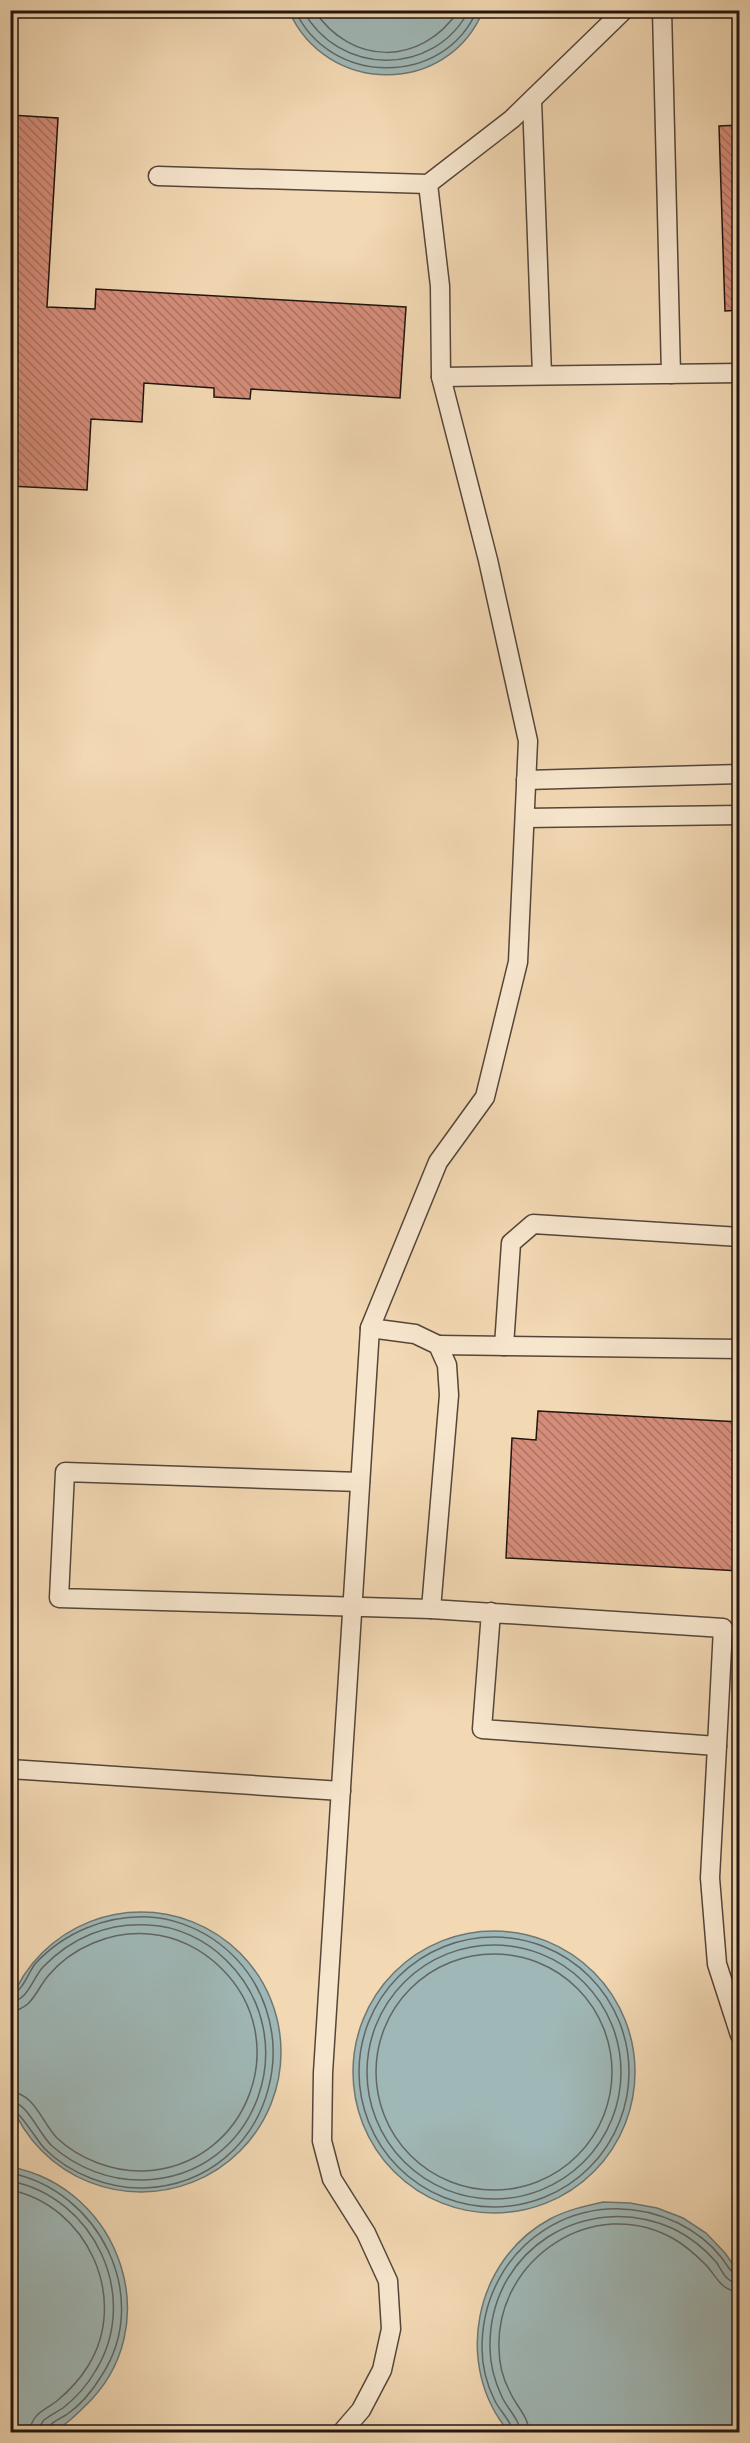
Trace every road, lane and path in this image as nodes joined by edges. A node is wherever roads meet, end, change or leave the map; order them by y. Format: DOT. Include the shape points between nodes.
graph roads {
  1 [pos="624,10"];
  2 [pos="662,10"];
  3 [pos="532,100"];
  4 [pos="158,176"];
  5 [pos="428,184"];
  6 [pos="671,374"];
  7 [pos="740,374"];
  8 [pos="542,375"];
  9 [pos="441,377"];
  10 [pos="740,774"];
  11 [pos="526,780"];
  12 [pos="740,815"];
  13 [pos="525,818"];
  14 [pos="740,1237"];
  15 [pos="370,1328"];
  16 [pos="438,1345"];
  17 [pos="504,1346"];
  18 [pos="740,1349"];
  19 [pos="360,1482"];
  20 [pos="352,1606"];
  21 [pos="431,1609"];
  22 [pos="491,1612"];
  23 [pos="717,1746"];
  24 [pos="10,1769"];
  25 [pos="341,1791"];
  26 [pos="740,2035"];
  27 [pos="342,2433"];
  1 -- 3 [label="lane"];
  2 -- 6 [label="lane"];
  3 -- 5 [label="lane"];
  3 -- 8 [label="lane"];
  4 -- 5 [label="lane"];
  5 -- 9 [label="lane" via="440,286"];
  6 -- 7 [label="lane"];
  6 -- 8 [label="lane"];
  8 -- 9 [label="lane"];
  9 -- 11 [label="lane" via="488,560 528,741"];
  10 -- 11 [label="lane"];
  11 -- 13 [label="lane"];
  12 -- 13 [label="lane"];
  13 -- 15 [label="lane" via="518,962 485,1097 438,1162"];
  14 -- 17 [label="lane" via="533,1224 511,1244"];
  15 -- 16 [label="lane" via="415,1334"];
  15 -- 19 [label="lane"];
  16 -- 17 [label="lane"];
  16 -- 21 [label="lane" via="447,1365 448,1395"];
  17 -- 18 [label="lane"];
  19 -- 20 [label="lane"];
  19 -- 20 [label="lane" via="64,1472 59,1598"];
  20 -- 21 [label="lane"];
  20 -- 25 [label="lane"];
  21 -- 22 [label="lane"];
  22 -- 23 [label="lane" via="723,1628"];
  22 -- 23 [label="lane" via="482,1729"];
  23 -- 26 [label="lane" via="710,1878 717,1964"];
  24 -- 25 [label="lane"];
  25 -- 27 [label="lane" via="322,2141 332,2179 366,2233 388,2281 391,2329 382,2370 362,2410"];
}
